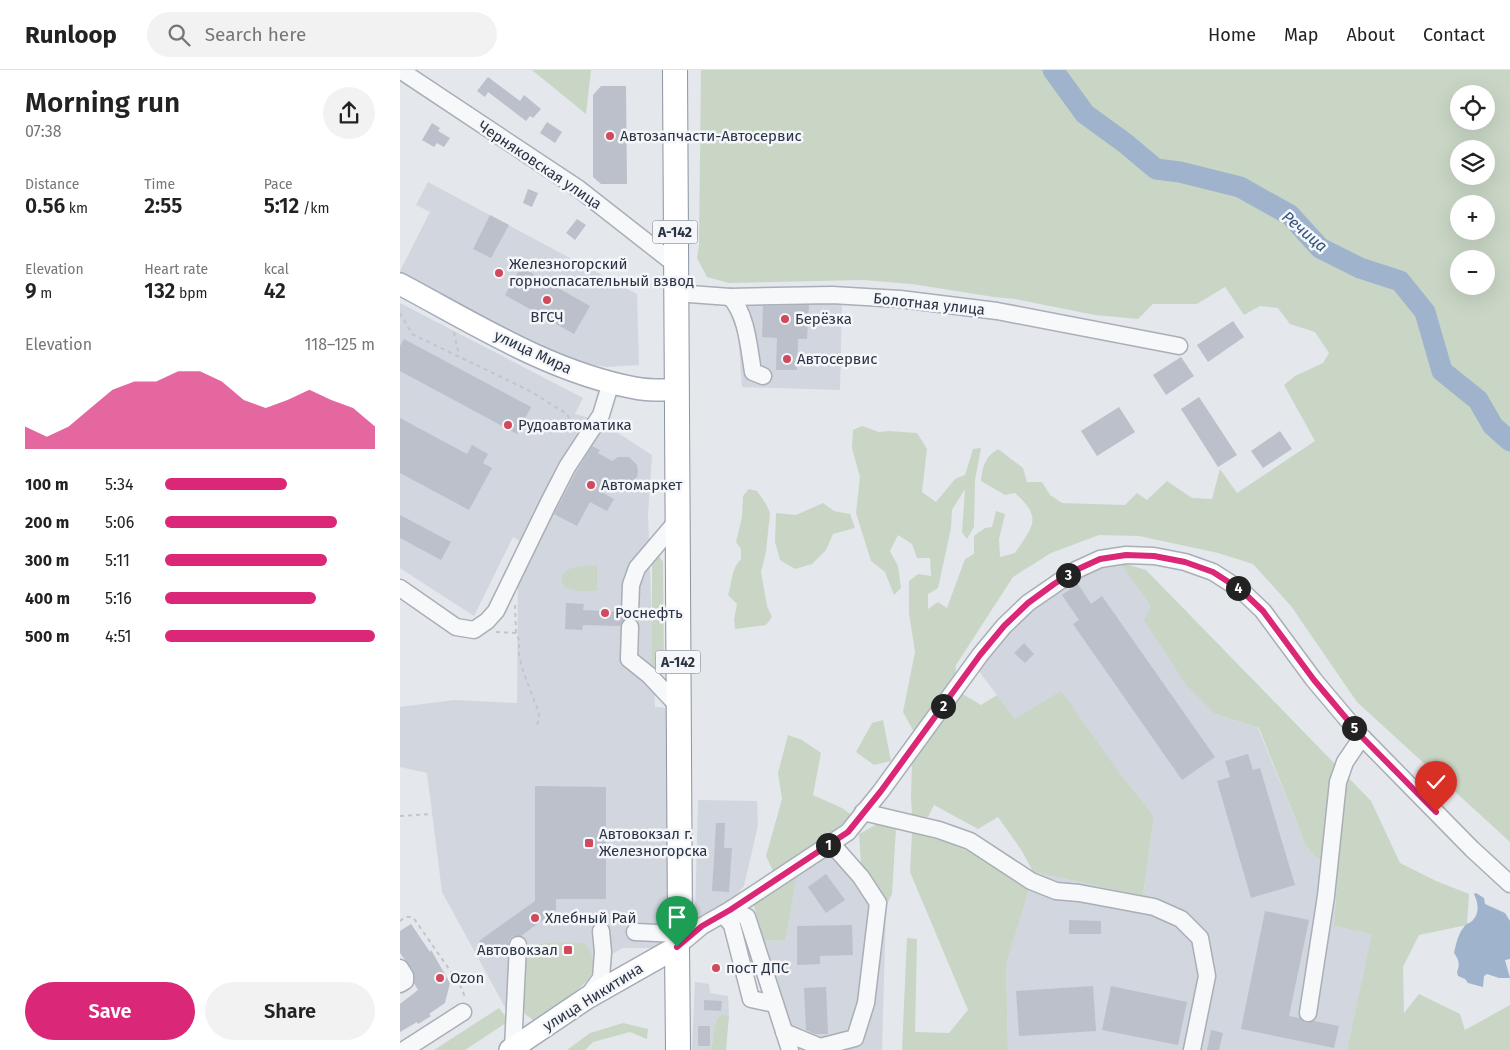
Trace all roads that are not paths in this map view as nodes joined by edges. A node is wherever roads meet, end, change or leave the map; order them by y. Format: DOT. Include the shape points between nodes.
graph roads {
  1 [pos="400,70"];
  2 [pos="675,70"];
  3 [pos="676,265"];
  4 [pos="400,284"];
  5 [pos="676,293"];
  6 [pos="730,297"];
  7 [pos="1179,346"];
  8 [pos="763,376"];
  9 [pos="610,382"];
  10 [pos="677,390"];
  11 [pos="676,521"];
  12 [pos="400,588"];
  13 [pos="678,706"];
  14 [pos="1362,737"];
  15 [pos="863,812"];
  16 [pos="831,843"];
  17 [pos="1510,884"];
  18 [pos="726,912"];
  19 [pos="601,931"];
  20 [pos="635,932"];
  21 [pos="678,941"];
  22 [pos="518,945"];
  23 [pos="400,968"];
  24 [pos="400,984"];
  25 [pos="587,998"];
  26 [pos="463,1012"];
  27 [pos="1308,1013"];
  28 [pos="784,1032"];
  29 [pos="511,1049"];
  30 [pos="404,1050"];
  31 [pos="678,1050"];
  32 [pos="790,1050"];
  33 [pos="1192,1050"];
  1 -- 3 [label="street, Черняковская улица" via="579,189"];
  2 -- 3 [label="highway, А-142"];
  3 -- 5 [label="highway, А-142"];
  4 -- 9 [label="main road, улица Мира" via="536,356"];
  5 -- 6 [label="street, Болотная улица"];
  5 -- 10 [label="highway, А-142"];
  6 -- 7 [label="street, Болотная улица" via="832,295 900,299 997,311"];
  6 -- 8 [label="street" via="736,303 747,334 753,372"];
  9 -- 10 [label="main road, улица Мира" via="637,389"];
  9 -- 12 [label="street" via="601,415 567,467 496,611 487,621 474,630 456,628"];
  10 -- 11 [label="highway, А-142"];
  11 -- 13 [label="highway, А-142"];
  11 -- 13 [label="street" via="638,568 631,584 629,659"];
  13 -- 21 [label="highway, А-142"];
  14 -- 15 [label="street" via="1314,680 1263,611 1241,590 1213,572 1185,562 1126,555 1100,559 1076,570 1028,603 1004,626"];
  14 -- 17 [label="street"];
  14 -- 27 [label="street" via="1345,762 1338,782 1326,896"];
  15 -- 16 [label="street" via="848,832"];
  15 -- 33 [label="street" via="940,830 970,841 1032,881 1056,891 1154,907 1181,919 1200,938 1207,976"];
  16 -- 18 [label="street"];
  16 -- 28 [label="street" via="861,877 878,903 866,1003 855,1038 820,1047"];
  18 -- 21 [label="street"];
  18 -- 28 [label="street" via="747,917"];
  19 -- 25 [label="street" via="601,978"];
  20 -- 21 [label="street"];
  21 -- 25 [label="main road, улица Никитина"];
  21 -- 31 [label="highway, А-142"];
  22 -- 29 [label="street"];
  23 -- 24 [label="street" via="406,976"];
  25 -- 29 [label="main road, улица Никитина"];
  26 -- 30 [label="street"];
  28 -- 32 [label="street"];
}
